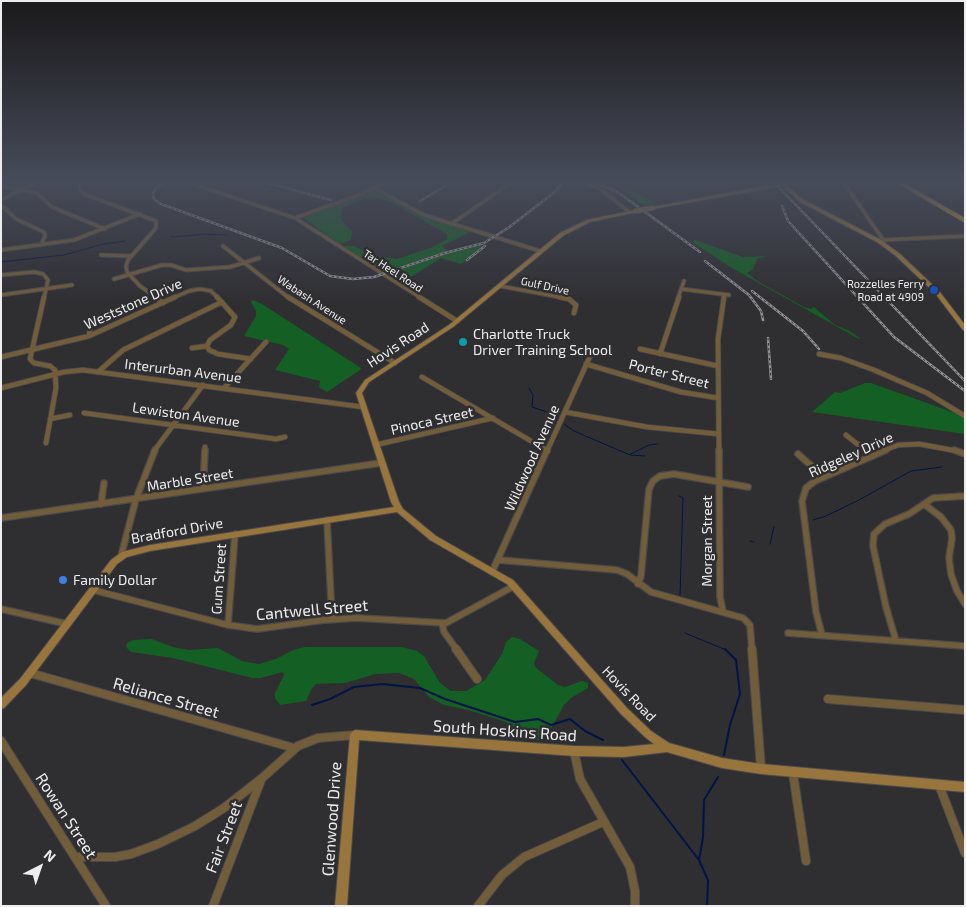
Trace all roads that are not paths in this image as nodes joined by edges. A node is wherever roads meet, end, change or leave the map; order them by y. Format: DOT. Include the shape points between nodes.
graph roads {
  1 [pos="21,222"];
  2 [pos="89,222"];
  3 [pos="121,222"];
  4 [pos="155,222"];
  5 [pos="302,222"];
  6 [pos="446,222"];
  7 [pos="587,222"];
  8 [pos="842,222"];
  9 [pos="871,222"];
  10 [pos="451,224"];
  11 [pos="105,229"];
  12 [pos="965,236"];
  13 [pos="883,240"];
  14 [pos="42,245"];
  15 [pos="223,246"];
  16 [pos="887,246"];
  17 [pos="1,250"];
  18 [pos="540,251"];
  19 [pos="102,255"];
  20 [pos="131,256"];
  21 [pos="259,258"];
  22 [pos="244,263"];
  23 [pos="1,275"];
  24 [pos="130,275"];
  25 [pos="114,280"];
  26 [pos="684,281"];
  27 [pos="72,285"];
  28 [pos="500,286"];
  29 [pos="46,289"];
  30 [pos="682,289"];
  31 [pos="1,295"];
  32 [pos="222,302"];
  33 [pos="163,303"];
  34 [pos="574,313"];
  35 [pos="91,319"];
  36 [pos="457,321"];
  37 [pos="965,329"];
  38 [pos="89,336"];
  39 [pos="266,342"];
  40 [pos="207,346"];
  41 [pos="192,348"];
  42 [pos="640,349"];
  43 [pos="32,350"];
  44 [pos="592,352"];
  45 [pos="660,354"];
  46 [pos="820,354"];
  47 [pos="1,357"];
  48 [pos="251,358"];
  49 [pos="395,363"];
  50 [pos="586,364"];
  51 [pos="718,366"];
  52 [pos="98,372"];
  53 [pos="55,374"];
  54 [pos="422,377"];
  55 [pos="203,386"];
  56 [pos="1,388"];
  57 [pos="224,388"];
  58 [pos="718,398"];
  59 [pos="362,407"];
  60 [pos="565,412"];
  61 [pos="84,413"];
  62 [pos="70,414"];
  63 [pos="965,416"];
  64 [pos="494,418"];
  65 [pos="50,419"];
  66 [pos="172,425"];
  67 [pos="718,434"];
  68 [pos="846,435"];
  69 [pos="285,437"];
  70 [pos="46,443"];
  71 [pos="375,445"];
  72 [pos="205,447"];
  73 [pos="548,451"];
  74 [pos="798,454"];
  75 [pos="965,454"];
  76 [pos="872,456"];
  77 [pos="381,463"];
  78 [pos="824,477"];
  79 [pos="719,482"];
  80 [pos="104,483"];
  81 [pos="748,487"];
  82 [pos="203,488"];
  83 [pos="965,496"];
  84 [pos="136,499"];
  85 [pos="100,504"];
  86 [pos="924,504"];
  87 [pos="398,508"];
  88 [pos="1,518"];
  89 [pos="327,520"];
  90 [pos="235,534"];
  91 [pos="122,556"];
  92 [pos="499,560"];
  93 [pos="492,572"];
  94 [pos="638,584"];
  95 [pos="514,586"];
  96 [pos="93,590"];
  97 [pos="965,604"];
  98 [pos="1,608"];
  99 [pos="723,611"];
  100 [pos="332,619"];
  101 [pos="67,624"];
  102 [pos="442,624"];
  103 [pos="228,625"];
  104 [pos="788,633"];
  105 [pos="822,636"];
  106 [pos="896,641"];
  107 [pos="965,646"];
  108 [pos="30,673"];
  109 [pos="477,679"];
  110 [pos="828,699"];
  111 [pos="1,705"];
  112 [pos="965,710"];
  113 [pos="355,735"];
  114 [pos="1,741"];
  115 [pos="667,747"];
  116 [pos="294,748"];
  117 [pos="574,752"];
  118 [pos="761,769"];
  119 [pos="794,773"];
  120 [pos="261,779"];
  121 [pos="939,784"];
  122 [pos="965,787"];
  123 [pos="604,822"];
  124 [pos="965,853"];
  125 [pos="76,857"];
  126 [pos="806,861"];
  127 [pos="106,906"];
  128 [pos="213,906"];
  129 [pos="341,906"];
  130 [pos="478,906"];
  131 [pos="635,906"];
  1 -- 14 [label="street" via="44,232"];
  2 -- 11 [label="street"];
  3 -- 11 [label="street"];
  4 -- 20 [label="street" via="157,225"];
  5 -- 36 [label="street, Tar Heel Road"];
  6 -- 10 [label="street"];
  7 -- 18 [label="street, Hovis Road" via="556,238"];
  8 -- 16 [label="street"];
  9 -- 13 [label="street"];
  10 -- 18 [label="street"];
  11 -- 14 [label="street" via="74,240"];
  12 -- 13 [label="street"];
  13 -- 16 [label="street"];
  14 -- 17 [label="street"];
  15 -- 22 [label="street, Wabash Avenue"];
  16 -- 37 [label="street" via="937,292"];
  18 -- 28 [label="street, Hovis Road"];
  19 -- 20 [label="street"];
  20 -- 24 [label="street" via="126,266"];
  21 -- 22 [label="street"];
  22 -- 24 [label="street" via="230,268 186,270 164,265"];
  22 -- 49 [label="street, Wabash Avenue" via="294,302"];
  23 -- 29 [label="street" via="40,273 48,280"];
  24 -- 25 [label="street"];
  24 -- 33 [label="street"];
  26 -- 30 [label="street"];
  27 -- 29 [label="street"];
  28 -- 34 [label="street, Gulf Drive" via="569,299 576,305"];
  28 -- 36 [label="street, Hovis Road"];
  29 -- 31 [label="street"];
  29 -- 43 [label="street"];
  30 -- 45 [label="street"];
  30 -- 51 [label="street, Morgan Street" via="727,295 718,331"];
  32 -- 33 [label="street, Weststone Drive" via="211,291 200,289"];
  32 -- 40 [label="street, Weststone Drive" via="234,315 234,321"];
  32 -- 52 [label="street" via="123,350"];
  33 -- 38 [label="street, Weststone Drive"];
  35 -- 38 [label="street"];
  36 -- 49 [label="street, Hovis Road"];
  38 -- 43 [label="street, Weststone Drive"];
  39 -- 48 [label="street"];
  40 -- 41 [label="street"];
  40 -- 48 [label="street" via="214,354"];
  42 -- 45 [label="street"];
  43 -- 47 [label="street, Weststone Drive"];
  43 -- 53 [label="street" via="31,362 50,366"];
  44 -- 50 [label="street, Wildwood Avenue"];
  45 -- 51 [label="street"];
  46 -- 63 [label="street" via="874,370"];
  48 -- 57 [label="street"];
  49 -- 59 [label="street, Hovis Road" via="362,386"];
  50 -- 58 [label="street, Porter Street" via="681,392"];
  50 -- 60 [label="street, Wildwood Avenue"];
  51 -- 58 [label="street, Morgan Street"];
  52 -- 53 [label="street, Interurban Avenue" via="76,370"];
  52 -- 55 [label="street, Interurban Avenue"];
  53 -- 56 [label="street, Interurban Avenue"];
  53 -- 65 [label="street" via="56,388"];
  54 -- 64 [label="street"];
  55 -- 57 [label="street, Interurban Avenue"];
  55 -- 66 [label="street"];
  57 -- 59 [label="street, Interurban Avenue"];
  58 -- 67 [label="street, Morgan Street"];
  59 -- 71 [label="street, Hovis Road"];
  60 -- 67 [label="street" via="647,427"];
  60 -- 73 [label="street, Wildwood Avenue"];
  61 -- 66 [label="street, Lewiston Avenue"];
  62 -- 65 [label="street"];
  64 -- 71 [label="street, Pinoca Street"];
  64 -- 73 [label="street"];
  65 -- 70 [label="street"];
  66 -- 69 [label="street, Lewiston Avenue" via="276,439"];
  66 -- 84 [label="street" via="155,450"];
  67 -- 79 [label="street, Morgan Street"];
  68 -- 76 [label="street"];
  71 -- 77 [label="street, Hovis Road"];
  72 -- 82 [label="street"];
  73 -- 92 [label="street, Wildwood Avenue"];
  74 -- 78 [label="street"];
  75 -- 76 [label="street, Ridgeley Drive" via="908,444"];
  76 -- 78 [label="street, Ridgeley Drive"];
  77 -- 82 [label="street, Marble Street"];
  77 -- 87 [label="street, Hovis Road"];
  78 -- 105 [label="street, Ridgeley Drive" via="808,486 802,501"];
  79 -- 81 [label="street"];
  79 -- 94 [label="street" via="671,474 660,476 651,483"];
  79 -- 99 [label="street, Morgan Street" via="720,597"];
  80 -- 85 [label="street"];
  82 -- 84 [label="street, Marble Street"];
  83 -- 86 [label="street" via="938,497"];
  84 -- 85 [label="street, Marble Street"];
  84 -- 91 [label="street"];
  85 -- 88 [label="street, Marble Street"];
  86 -- 97 [label="street" via="941,516 950,530 951,574"];
  86 -- 106 [label="street" via="884,524 873,540"];
  87 -- 89 [label="street, Bradford Drive"];
  87 -- 93 [label="street, Hovis Road" via="427,533"];
  89 -- 90 [label="street, Bradford Drive"];
  89 -- 100 [label="street"];
  90 -- 91 [label="street, Bradford Drive" via="150,548"];
  90 -- 103 [label="street, Gum Street"];
  91 -- 96 [label="street, Bradford Drive"];
  92 -- 93 [label="street, Wildwood Avenue"];
  92 -- 94 [label="street" via="614,570 623,572"];
  93 -- 95 [label="street, Hovis Road"];
  94 -- 99 [label="street" via="659,594"];
  95 -- 102 [label="street"];
  95 -- 115 [label="street, Hovis Road" via="624,711"];
  96 -- 101 [label="street, Bradford Drive"];
  96 -- 103 [label="street, Cantwell Street"];
  98 -- 101 [label="street"];
  99 -- 118 [label="street" via="741,617 750,628"];
  100 -- 102 [label="street, Cantwell Street" via="377,618"];
  100 -- 103 [label="street, Cantwell Street" via="268,629"];
  101 -- 108 [label="street, Bradford Drive"];
  102 -- 109 [label="street" via="444,632"];
  104 -- 105 [label="street"];
  105 -- 106 [label="street"];
  106 -- 107 [label="street"];
  108 -- 111 [label="street, Bradford Drive"];
  108 -- 116 [label="street, Reliance Street"];
  110 -- 112 [label="street"];
  113 -- 116 [label="street, South Hoskins Road" via="318,738"];
  113 -- 117 [label="street, South Hoskins Road"];
  113 -- 129 [label="street, Glenwood Drive"];
  114 -- 125 [label="street, Rowan Street"];
  115 -- 117 [label="street, South Hoskins Road" via="624,752"];
  115 -- 118 [label="street, South Hoskins Road" via="722,763"];
  116 -- 120 [label="street, South Hoskins Road"];
  117 -- 123 [label="street" via="580,780"];
  118 -- 119 [label="street, South Hoskins Road"];
  119 -- 121 [label="street, South Hoskins Road"];
  119 -- 126 [label="street"];
  120 -- 125 [label="street, South Hoskins Road" via="215,814 158,844 115,857"];
  120 -- 128 [label="street, Fair Street"];
  121 -- 122 [label="street, South Hoskins Road"];
  121 -- 124 [label="street"];
  123 -- 130 [label="street" via="524,857 502,875"];
  123 -- 131 [label="street" via="630,867"];
  125 -- 127 [label="street, Rowan Street"];
}
